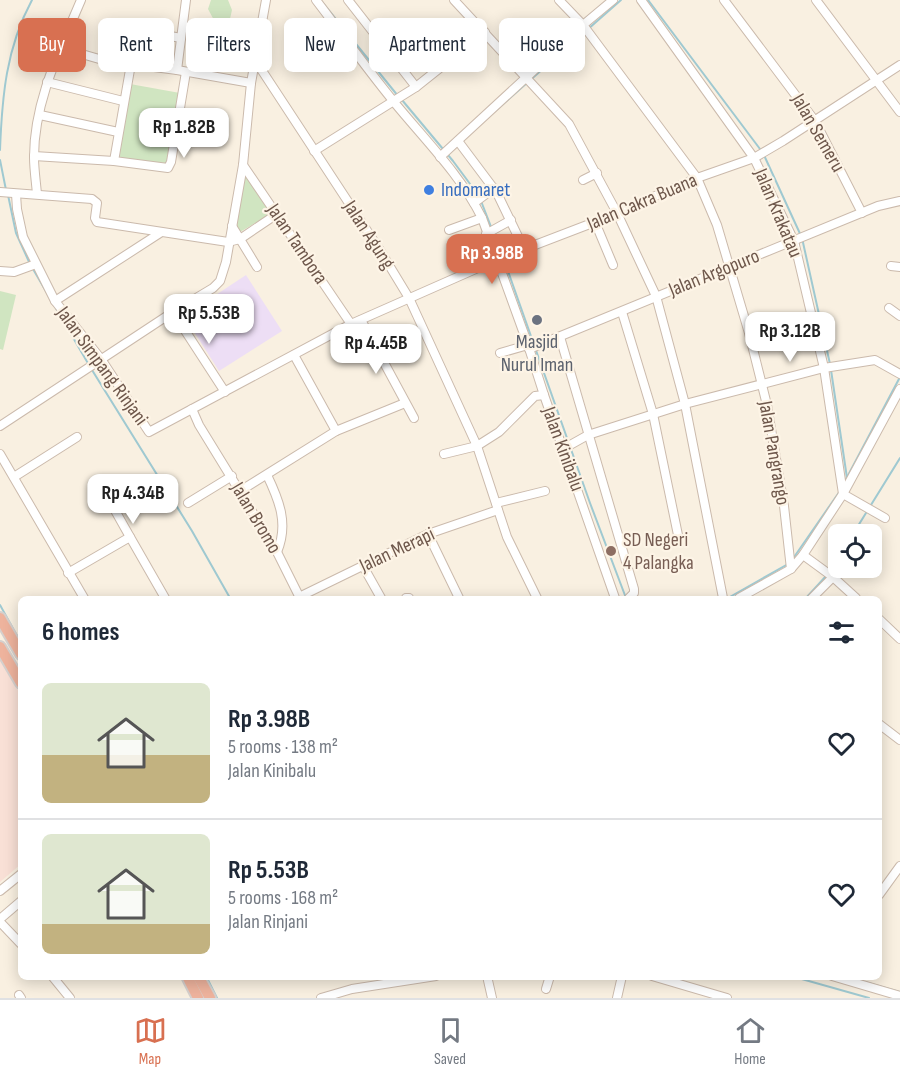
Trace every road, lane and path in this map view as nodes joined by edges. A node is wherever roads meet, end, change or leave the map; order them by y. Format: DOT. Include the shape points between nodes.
graph roads {
  1 [pos="81,0"];
  2 [pos="186,0"];
  3 [pos="266,0"];
  4 [pos="316,0"];
  5 [pos="348,0"];
  6 [pos="454,0"];
  7 [pos="559,0"];
  8 [pos="613,0"];
  9 [pos="641,0"];
  10 [pos="724,0"];
  11 [pos="816,0"];
  12 [pos="74,18"];
  13 [pos="263,18"];
  14 [pos="471,18"];
  15 [pos="576,18"];
  16 [pos="585,23"];
  17 [pos="585,28"];
  18 [pos="487,34"];
  19 [pos="174,37"];
  20 [pos="181,38"];
  21 [pos="900,65"];
  22 [pos="174,70"];
  23 [pos="177,70"];
  24 [pos="51,72"];
  25 [pos="129,72"];
  26 [pos="186,72"];
  27 [pos="253,72"];
  28 [pos="263,72"];
  29 [pos="435,72"];
  30 [pos="532,72"];
  31 [pos="525,78"];
  32 [pos="877,80"];
  33 [pos="47,82"];
  34 [pos="251,83"];
  35 [pos="416,87"];
  36 [pos="123,101"];
  37 [pos="394,102"];
  38 [pos="900,112"];
  39 [pos="40,115"];
  40 [pos="815,121"];
  41 [pos="118,132"];
  42 [pos="458,141"];
  43 [pos="314,151"];
  44 [pos="34,156"];
  45 [pos="440,157"];
  46 [pos="754,158"];
  47 [pos="114,161"];
  48 [pos="243,165"];
  49 [pos="597,173"];
  50 [pos="697,178"];
  51 [pos="583,180"];
  52 [pos="494,188"];
  53 [pos="0,192"];
  54 [pos="13,193"];
  55 [pos="37,194"];
  56 [pos="900,201"];
  57 [pos="474,203"];
  58 [pos="617,213"];
  59 [pos="862,213"];
  60 [pos="277,214"];
  61 [pos="482,218"];
  62 [pos="511,220"];
  63 [pos="595,222"];
  64 [pos="232,226"];
  65 [pos="449,230"];
  66 [pos="159,233"];
  67 [pos="486,234"];
  68 [pos="240,239"];
  69 [pos="228,242"];
  70 [pos="794,242"];
  71 [pos="524,249"];
  72 [pos="496,260"];
  73 [pos="613,265"];
  74 [pos="32,266"];
  75 [pos="731,266"];
  76 [pos="891,266"];
  77 [pos="257,267"];
  78 [pos="900,267"];
  79 [pos="0,272"];
  80 [pos="657,296"];
  81 [pos="409,298"];
  82 [pos="55,301"];
  83 [pos="889,308"];
  84 [pos="173,312"];
  85 [pos="622,312"];
  86 [pos="900,316"];
  87 [pos="361,320"];
  88 [pos="351,324"];
  89 [pos="560,337"];
  90 [pos="528,347"];
  91 [pos="500,353"];
  92 [pos="294,355"];
  93 [pos="94,364"];
  94 [pos="824,368"];
  95 [pos="900,374"];
  96 [pos="761,383"];
  97 [pos="900,389"];
  98 [pos="225,392"];
  99 [pos="544,395"];
  100 [pos="405,403"];
  101 [pos="686,404"];
  102 [pos="192,409"];
  103 [pos="653,414"];
  104 [pos="414,418"];
  105 [pos="0,426"];
  106 [pos="336,431"];
  107 [pos="149,432"];
  108 [pos="588,435"];
  109 [pos="77,437"];
  110 [pos="477,446"];
  111 [pos="563,449"];
  112 [pos="0,453"];
  113 [pos="444,454"];
  114 [pos="267,475"];
  115 [pos="232,476"];
  116 [pos="14,477"];
  117 [pos="103,489"];
  118 [pos="240,491"];
  119 [pos="545,491"];
  120 [pos="843,494"];
  121 [pos="189,504"];
  122 [pos="497,507"];
  123 [pos="885,518"];
  124 [pos="428,534"];
  125 [pos="678,535"];
  126 [pos="130,537"];
  127 [pos="277,552"];
  128 [pos="803,555"];
  129 [pos="363,566"];
  130 [pos="791,569"];
  131 [pos="68,573"];
  132 [pos="828,573"];
  133 [pos="830,578"];
  134 [pos="834,578"];
  135 [pos="83,596"];
  136 [pos="164,596"];
  137 [pos="298,596"];
  138 [pos="303,596"];
  139 [pos="380,596"];
  140 [pos="458,596"];
  141 [pos="536,596"];
  142 [pos="614,596"];
  143 [pos="631,596"];
  144 [pos="723,596"];
  145 [pos="743,596"];
  146 [pos="814,596"];
  147 [pos="854,596"];
  148 [pos="0,618"];
  149 [pos="882,622"];
  150 [pos="900,639"];
  151 [pos="0,647"];
  152 [pos="18,649"];
  153 [pos="18,678"];
  154 [pos="882,726"];
  155 [pos="900,740"];
  156 [pos="900,866"];
  157 [pos="18,876"];
  158 [pos="882,888"];
  159 [pos="0,891"];
  160 [pos="18,905"];
  161 [pos="0,921"];
  162 [pos="18,941"];
  163 [pos="55,980"];
  164 [pos="189,980"];
  165 [pos="200,980"];
  166 [pos="410,980"];
  167 [pos="488,980"];
  168 [pos="549,980"];
  169 [pos="621,980"];
  170 [pos="666,980"];
  171 [pos="846,980"];
  172 [pos="546,989"];
  173 [pos="900,996"];
  174 [pos="70,998"];
  175 [pos="198,998"];
  176 [pos="210,998"];
  177 [pos="321,998"];
  178 [pos="492,998"];
  179 [pos="617,998"];
  180 [pos="727,998"];
  1 -- 12 [label="street"];
  2 -- 20 [label="street"];
  3 -- 13 [label="street"];
  4 -- 37 [label="street, Jalan Kinibalu"];
  5 -- 35 [label="street"];
  6 -- 14 [label="street"];
  7 -- 15 [label="street, Jalan Pangrango"];
  8 -- 16 [label="street"];
  9 -- 46 [label="street, Jalan Krakatau"];
  10 -- 40 [label="street, Jalan Semeru"];
  11 -- 32 [label="street"];
  17 -- 50 [label="street, Jalan Pangrango"];
  18 -- 31 [label="street"];
  19 -- 20 [label="street"];
  20 -- 23 [label="street"];
  21 -- 32 [label="street, Jalan Cakra Buana"];
  22 -- 23 [label="street"];
  23 -- 26 [label="street"];
  24 -- 33 [label="street"];
  25 -- 36 [label="street"];
  26 -- 34 [label="street"];
  26 -- 47 [label="street" via="170,165 165,169"];
  27 -- 34 [label="street"];
  28 -- 43 [label="street, Jalan Agung"];
  29 -- 35 [label="street"];
  30 -- 31 [label="street"];
  31 -- 42 [label="street"];
  31 -- 49 [label="street" via="569,124"];
  32 -- 38 [label="street"];
  32 -- 40 [label="street, Jalan Cakra Buana"];
  33 -- 36 [label="street"];
  33 -- 39 [label="street"];
  34 -- 48 [label="street"];
  35 -- 37 [label="street"];
  36 -- 41 [label="street"];
  37 -- 43 [label="street"];
  37 -- 45 [label="street, Jalan Kinibalu"];
  39 -- 41 [label="street"];
  39 -- 44 [label="street"];
  40 -- 46 [label="street, Jalan Cakra Buana"];
  40 -- 59 [label="street, Jalan Semeru"];
  41 -- 47 [label="street"];
  42 -- 45 [label="street"];
  42 -- 52 [label="street"];
  43 -- 81 [label="street, Jalan Agung"];
  44 -- 47 [label="street"];
  44 -- 55 [label="street"];
  45 -- 57 [label="street, Jalan Kinibalu"];
  46 -- 50 [label="street, Jalan Cakra Buana"];
  46 -- 70 [label="street, Jalan Krakatau"];
  48 -- 60 [label="street, Jalan Tambora"];
  48 -- 64 [label="street"];
  49 -- 51 [label="street"];
  49 -- 58 [label="street"];
  50 -- 58 [label="street, Jalan Cakra Buana"];
  50 -- 75 [label="street, Jalan Pangrango"];
  52 -- 57 [label="street"];
  52 -- 62 [label="street"];
  53 -- 54 [label="street"];
  54 -- 55 [label="street"];
  54 -- 74 [label="street, Jalan Simpang Rinjani"];
  55 -- 66 [label="street" via="92,199 97,202 98,222"];
  56 -- 59 [label="street, Jalan Argopuro"];
  57 -- 61 [label="street, Jalan Kinibalu"];
  58 -- 63 [label="street, Jalan Cakra Buana"];
  58 -- 80 [label="street"];
  59 -- 70 [label="street, Jalan Argopuro"];
  60 -- 68 [label="street"];
  60 -- 88 [label="street, Jalan Tambora"];
  61 -- 65 [label="street"];
  61 -- 67 [label="street, Jalan Kinibalu"];
  62 -- 67 [label="street"];
  62 -- 71 [label="street"];
  63 -- 71 [label="street, Jalan Cakra Buana"];
  63 -- 73 [label="street"];
  64 -- 68 [label="street"];
  64 -- 69 [label="street"];
  66 -- 69 [label="street"];
  66 -- 82 [label="street, Jalan Simpang Rinjani"];
  67 -- 72 [label="street, Jalan Kinibalu"];
  68 -- 69 [label="street"];
  68 -- 77 [label="street"];
  69 -- 84 [label="street" via="220,281"];
  70 -- 75 [label="street, Jalan Argopuro"];
  70 -- 94 [label="street, Jalan Krakatau"];
  71 -- 72 [label="street, Jalan Cakra Buana"];
  72 -- 81 [label="street, Jalan Cakra Buana"];
  72 -- 90 [label="street, Jalan Kinibalu"];
  74 -- 79 [label="street"];
  74 -- 82 [label="street, Jalan Simpang Rinjani"];
  75 -- 80 [label="street, Jalan Argopuro"];
  75 -- 96 [label="street, Jalan Pangrango"];
  76 -- 78 [label="street"];
  80 -- 85 [label="street, Jalan Argopuro"];
  80 -- 101 [label="street"];
  81 -- 87 [label="street, Jalan Cakra Buana"];
  81 -- 110 [label="street, Jalan Agung"];
  82 -- 93 [label="street, Jalan Simpang Rinjani"];
  83 -- 86 [label="street"];
  84 -- 93 [label="street"];
  84 -- 98 [label="street"];
  85 -- 89 [label="street, Jalan Argopuro"];
  85 -- 103 [label="street"];
  87 -- 88 [label="street, Jalan Cakra Buana"];
  87 -- 100 [label="street"];
  88 -- 92 [label="street, Jalan Cakra Buana"];
  89 -- 90 [label="street, Jalan Argopuro"];
  89 -- 108 [label="street"];
  90 -- 91 [label="street, Jalan Argopuro"];
  90 -- 99 [label="street, Jalan Kinibalu"];
  92 -- 98 [label="street, Jalan Cakra Buana"];
  92 -- 106 [label="street"];
  93 -- 105 [label="street"];
  93 -- 107 [label="street, Jalan Simpang Rinjani"];
  94 -- 95 [label="street" via="875,360"];
  94 -- 96 [label="street"];
  94 -- 120 [label="street, Jalan Krakatau"];
  96 -- 101 [label="street"];
  96 -- 130 [label="street, Jalan Pangrango" via="784,506"];
  97 -- 120 [label="street"];
  98 -- 102 [label="street, Jalan Cakra Buana"];
  99 -- 110 [label="street" via="535,396 508,425"];
  99 -- 111 [label="street, Jalan Kinibalu"];
  100 -- 104 [label="street"];
  100 -- 106 [label="street"];
  101 -- 103 [label="street"];
  101 -- 144 [label="street"];
  102 -- 107 [label="street, Jalan Cakra Buana"];
  102 -- 115 [label="street, Jalan Bromo"];
  103 -- 108 [label="street"];
  103 -- 125 [label="street"];
  106 -- 114 [label="street"];
  108 -- 111 [label="street"];
  108 -- 143 [label="street" via="635,591"];
  109 -- 116 [label="street"];
  110 -- 113 [label="street"];
  110 -- 122 [label="street, Jalan Agung"];
  111 -- 142 [label="street, Jalan Kinibalu"];
  112 -- 116 [label="street"];
  114 -- 118 [label="street"];
  114 -- 127 [label="street" via="281,508 282,539"];
  115 -- 118 [label="street, Jalan Bromo"];
  115 -- 121 [label="street"];
  116 -- 131 [label="street"];
  117 -- 126 [label="street"];
  118 -- 127 [label="street, Jalan Bromo"];
  119 -- 122 [label="street, Jalan Merapi"];
  120 -- 123 [label="street"];
  120 -- 128 [label="street"];
  122 -- 124 [label="street, Jalan Merapi"];
  122 -- 141 [label="street, Jalan Agung"];
  124 -- 129 [label="street, Jalan Merapi"];
  124 -- 140 [label="street"];
  126 -- 131 [label="street"];
  126 -- 136 [label="street"];
  127 -- 137 [label="street, Jalan Bromo"];
  128 -- 130 [label="street"];
  128 -- 132 [label="street"];
  129 -- 138 [label="street, Jalan Merapi"];
  129 -- 139 [label="street"];
  130 -- 145 [label="street"];
  131 -- 135 [label="street"];
  133 -- 146 [label="street"];
  134 -- 147 [label="street"];
  148 -- 152 [label="highway"];
  149 -- 150 [label="street"];
  151 -- 153 [label="highway"];
  154 -- 155 [label="street"];
  156 -- 158 [label="street"];
  157 -- 159 [label="street"];
  160 -- 161 [label="street"];
  161 -- 162 [label="street"];
  163 -- 174 [label="street"];
  164 -- 175 [label="highway"];
  165 -- 176 [label="highway"];
  166 -- 177 [label="street"];
  167 -- 178 [label="street"];
  168 -- 172 [label="street"];
  169 -- 179 [label="street"];
  170 -- 180 [label="street"];
  171 -- 173 [label="street"];
}
